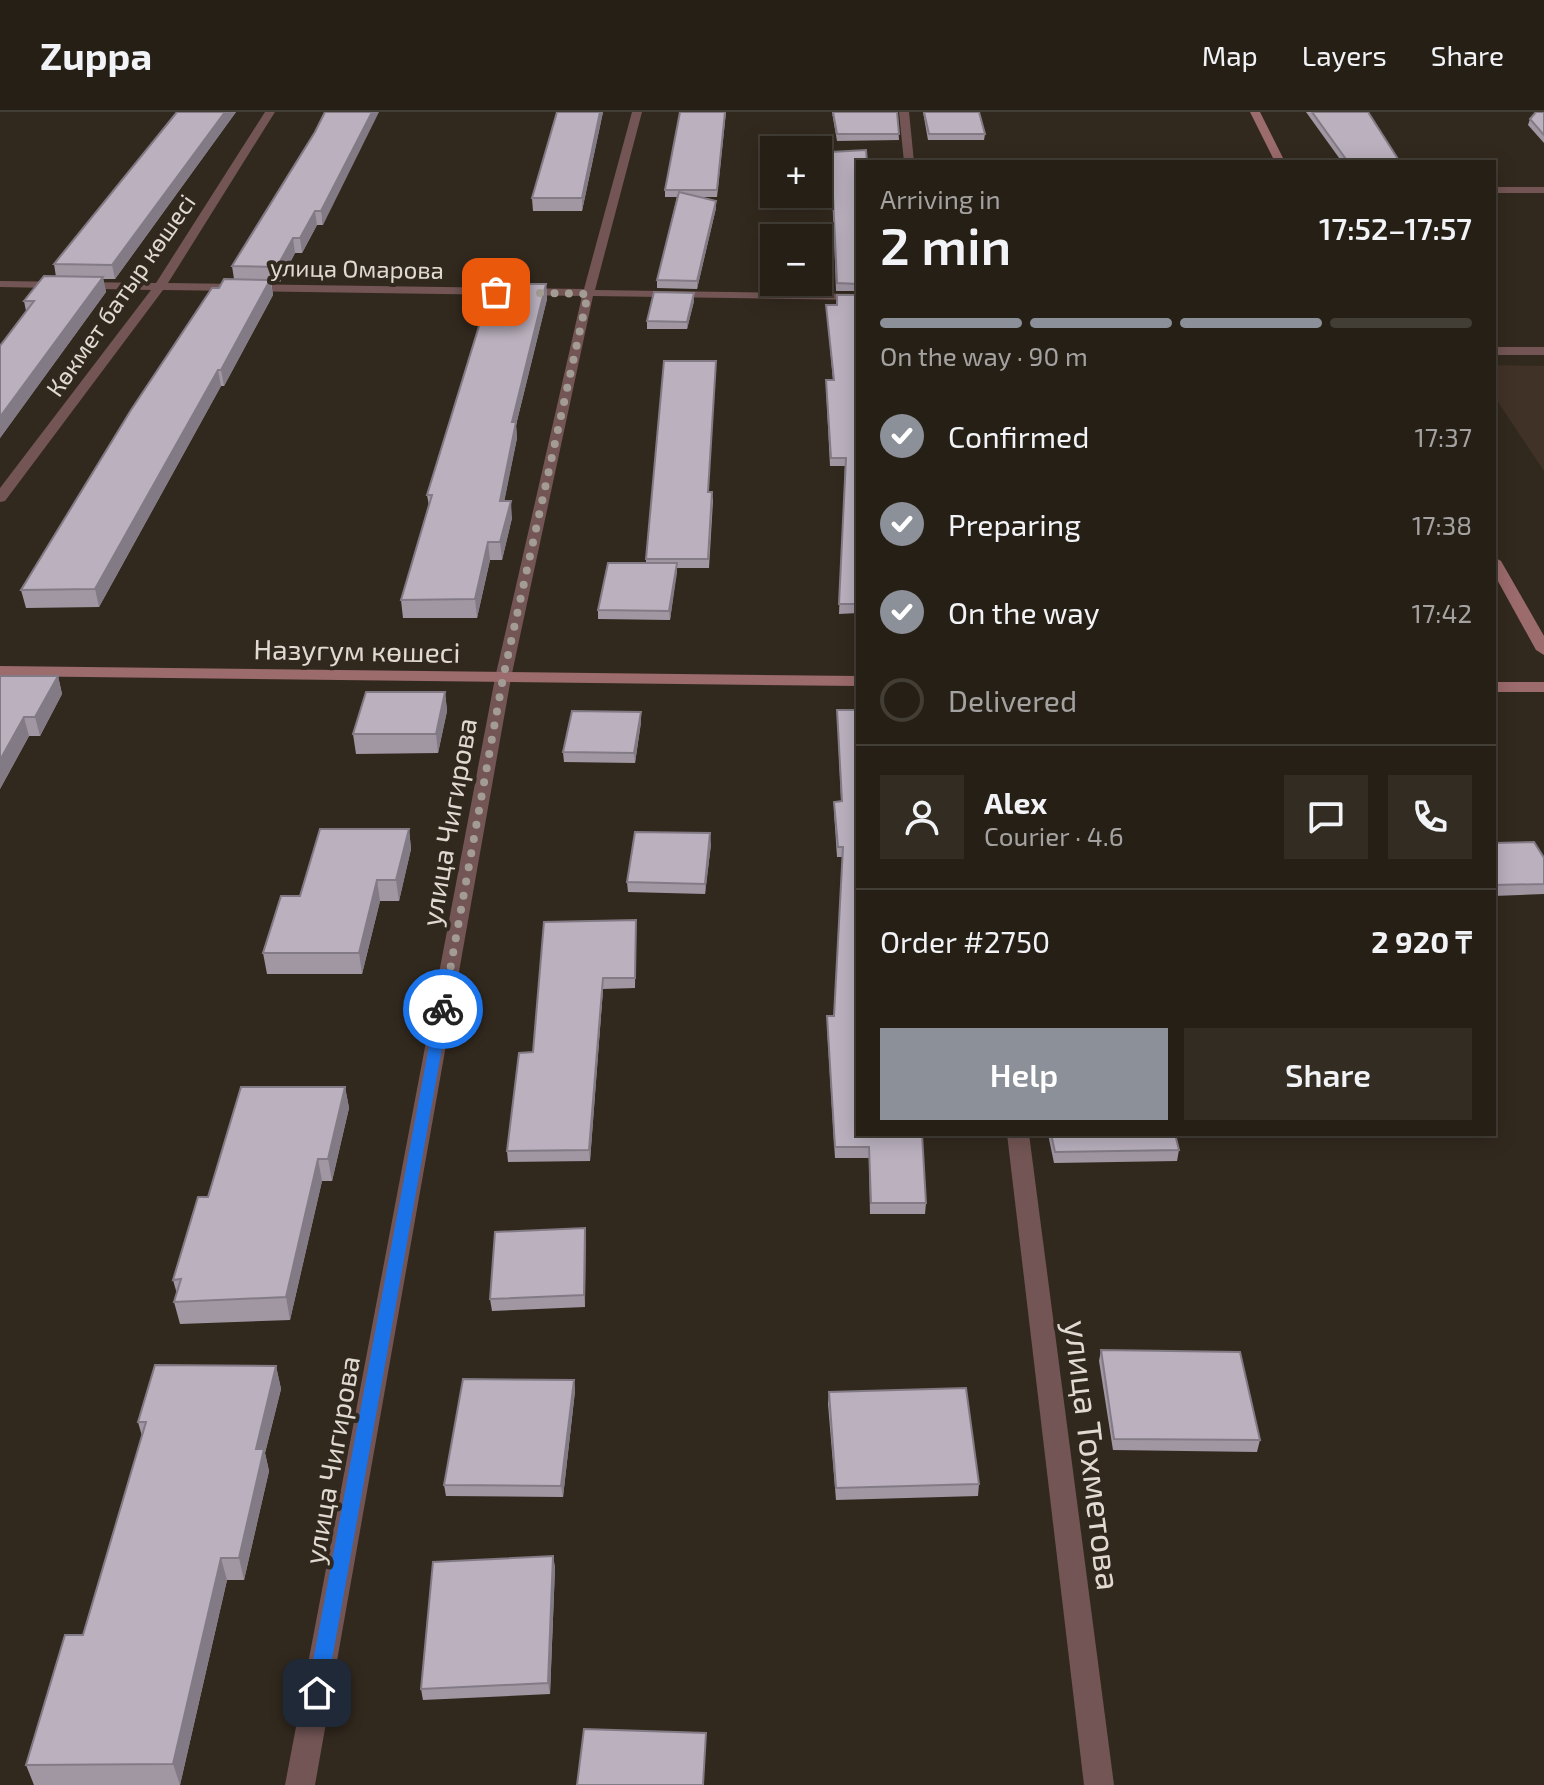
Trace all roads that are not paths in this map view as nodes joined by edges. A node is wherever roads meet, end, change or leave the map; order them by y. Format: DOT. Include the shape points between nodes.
graph roads {
  1 [pos="270,112"];
  2 [pos="637,112"];
  3 [pos="904,112"];
  4 [pos="1255,112"];
  5 [pos="909,160"];
  6 [pos="1279,160"];
  7 [pos="1496,190"];
  8 [pos="1544,190"];
  9 [pos="0,284"];
  10 [pos="160,286"];
  11 [pos="588,294"];
  12 [pos="856,297"];
  13 [pos="1496,351"];
  14 [pos="1544,351"];
  15 [pos="0,498"];
  16 [pos="1496,565"];
  17 [pos="1544,650"];
  18 [pos="0,671"];
  19 [pos="503,678"];
  20 [pos="856,681"];
  21 [pos="1496,687"];
  22 [pos="1544,687"];
  23 [pos="1018,1136"];
  24 [pos="300,1785"];
  25 [pos="1099,1785"];
  1 -- 10 [label="street, Көкмет батыр көшесі"];
  2 -- 11 [label="street, улица Чигирова"];
  3 -- 5 [label="street"];
  4 -- 6 [label="street"];
  7 -- 8 [label="street"];
  9 -- 10 [label="street, улица Омарова"];
  10 -- 11 [label="street, улица Омарова"];
  10 -- 15 [label="street, Көкмет батыр көшесі"];
  11 -- 12 [label="street, улица Омарова"];
  11 -- 19 [label="street, улица Чигирова"];
  13 -- 14 [label="street"];
  16 -- 17 [label="street"];
  18 -- 19 [label="street, Назугум көшесі"];
  19 -- 20 [label="street, Назугум көшесі"];
  19 -- 24 [label="street, улица Чигирова"];
  21 -- 22 [label="street"];
  23 -- 25 [label="street, улица Тохметова"];
}
